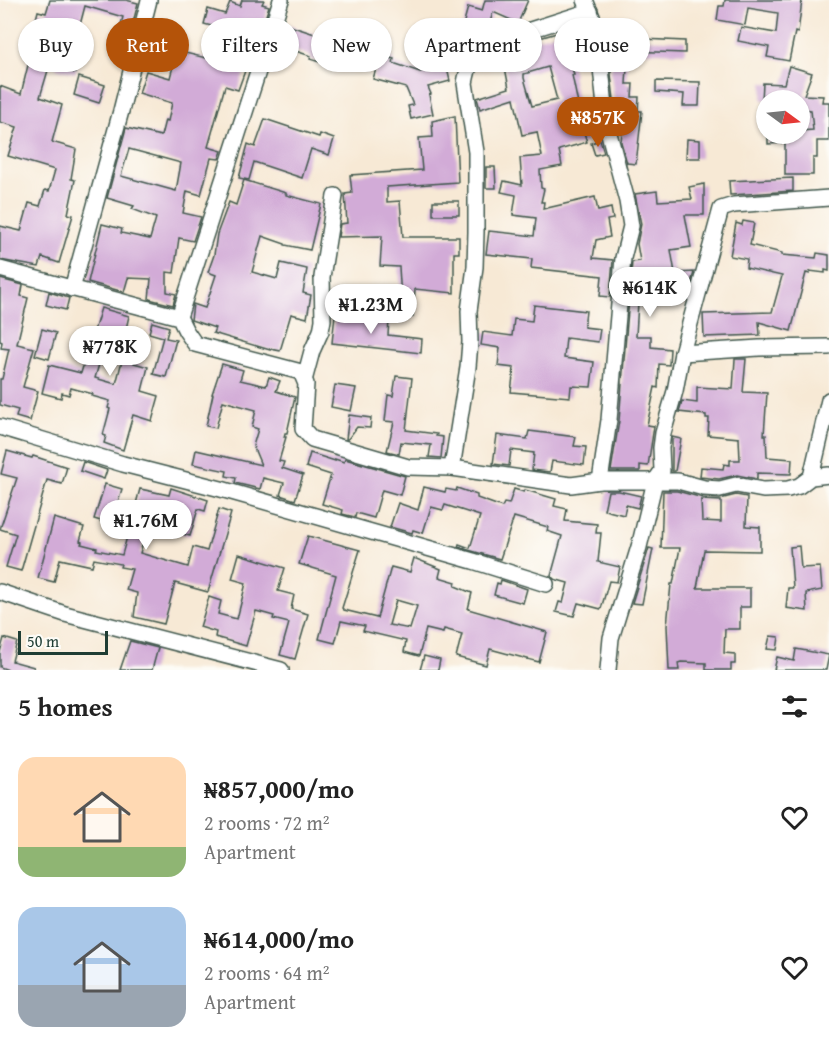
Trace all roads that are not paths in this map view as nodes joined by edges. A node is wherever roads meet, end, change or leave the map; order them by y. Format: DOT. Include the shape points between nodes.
graph roads {
  1 [pos="149,0"];
  2 [pos="282,0"];
  3 [pos="588,5"];
  4 [pos="335,196"];
  5 [pos="829,198"];
  6 [pos="0,269"];
  7 [pos="72,289"];
  8 [pos="180,316"];
  9 [pos="829,347"];
  10 [pos="682,353"];
  11 [pos="305,377"];
  12 [pos="829,400"];
  13 [pos="0,427"];
  14 [pos="452,468"];
  15 [pos="829,475"];
  16 [pos="811,477"];
  17 [pos="600,481"];
  18 [pos="655,481"];
  19 [pos="546,584"];
  20 [pos="0,592"];
  21 [pos="281,670"];
  22 [pos="608,670"];
  1 -- 7 [label="street"];
  2 -- 8 [label="street"];
  3 -- 14 [label="street" via="483,45 471,59 467,72 465,83 476,152 475,267 468,367"];
  3 -- 17 [label="street" via="597,28 607,126 631,226 623,258"];
  4 -- 11 [label="street" via="322,277 321,331"];
  5 -- 10 [label="street" via="721,209"];
  6 -- 7 [label="street"];
  7 -- 8 [label="street"];
  8 -- 11 [label="street" via="195,344 301,372"];
  9 -- 10 [label="street"];
  10 -- 18 [label="street" via="663,433 662,471"];
  11 -- 14 [label="street" via="303,429 312,439 408,467"];
  12 -- 16 [label="street"];
  13 -- 19 [label="street"];
  14 -- 17 [label="street" via="572,485"];
  15 -- 16 [label="street"];
  16 -- 18 [label="street" via="788,489 763,490"];
  17 -- 18 [label="street"];
  18 -- 22 [label="street" via="611,638"];
  20 -- 21 [label="street" via="65,614"];
}
